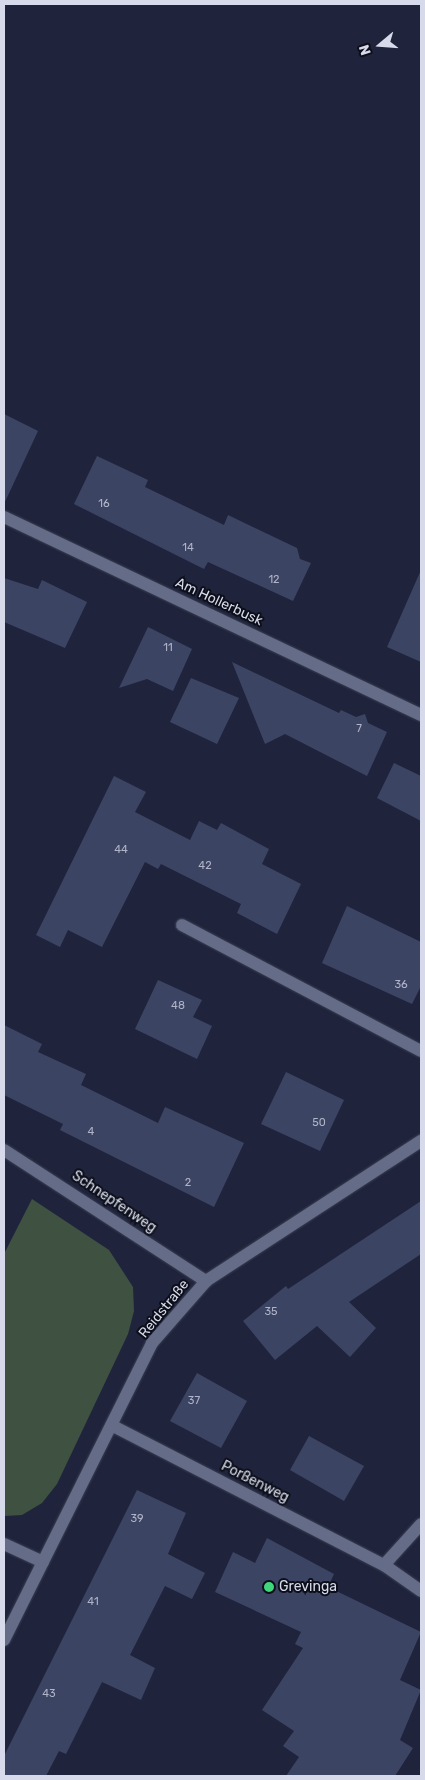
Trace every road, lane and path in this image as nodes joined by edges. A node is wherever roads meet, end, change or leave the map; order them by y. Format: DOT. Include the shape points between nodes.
graph roads {
  1 [pos="4,517"];
  2 [pos="421,715"];
  3 [pos="182,925"];
  4 [pos="421,1050"];
  5 [pos="421,1141"];
  6 [pos="4,1150"];
  7 [pos="206,1281"];
  8 [pos="113,1426"];
  9 [pos="421,1524"];
  10 [pos="4,1544"];
  11 [pos="43,1562"];
  12 [pos="384,1565"];
  13 [pos="421,1591"];
  14 [pos="4,1640"];
  1 -- 2 [label="street, Am Hollerbusk"];
  3 -- 4 [label="street"];
  5 -- 7 [label="street, Reidstraße"];
  6 -- 7 [label="street, Schnepfenweg"];
  7 -- 8 [label="street, Reidstraße" via="152,1343"];
  8 -- 11 [label="street, Reidstraße"];
  8 -- 12 [label="street, Porßenweg"];
  9 -- 12 [label="street"];
  10 -- 11 [label="street"];
  11 -- 14 [label="street, Reidstraße"];
  12 -- 13 [label="street, Porßenweg"];
}
